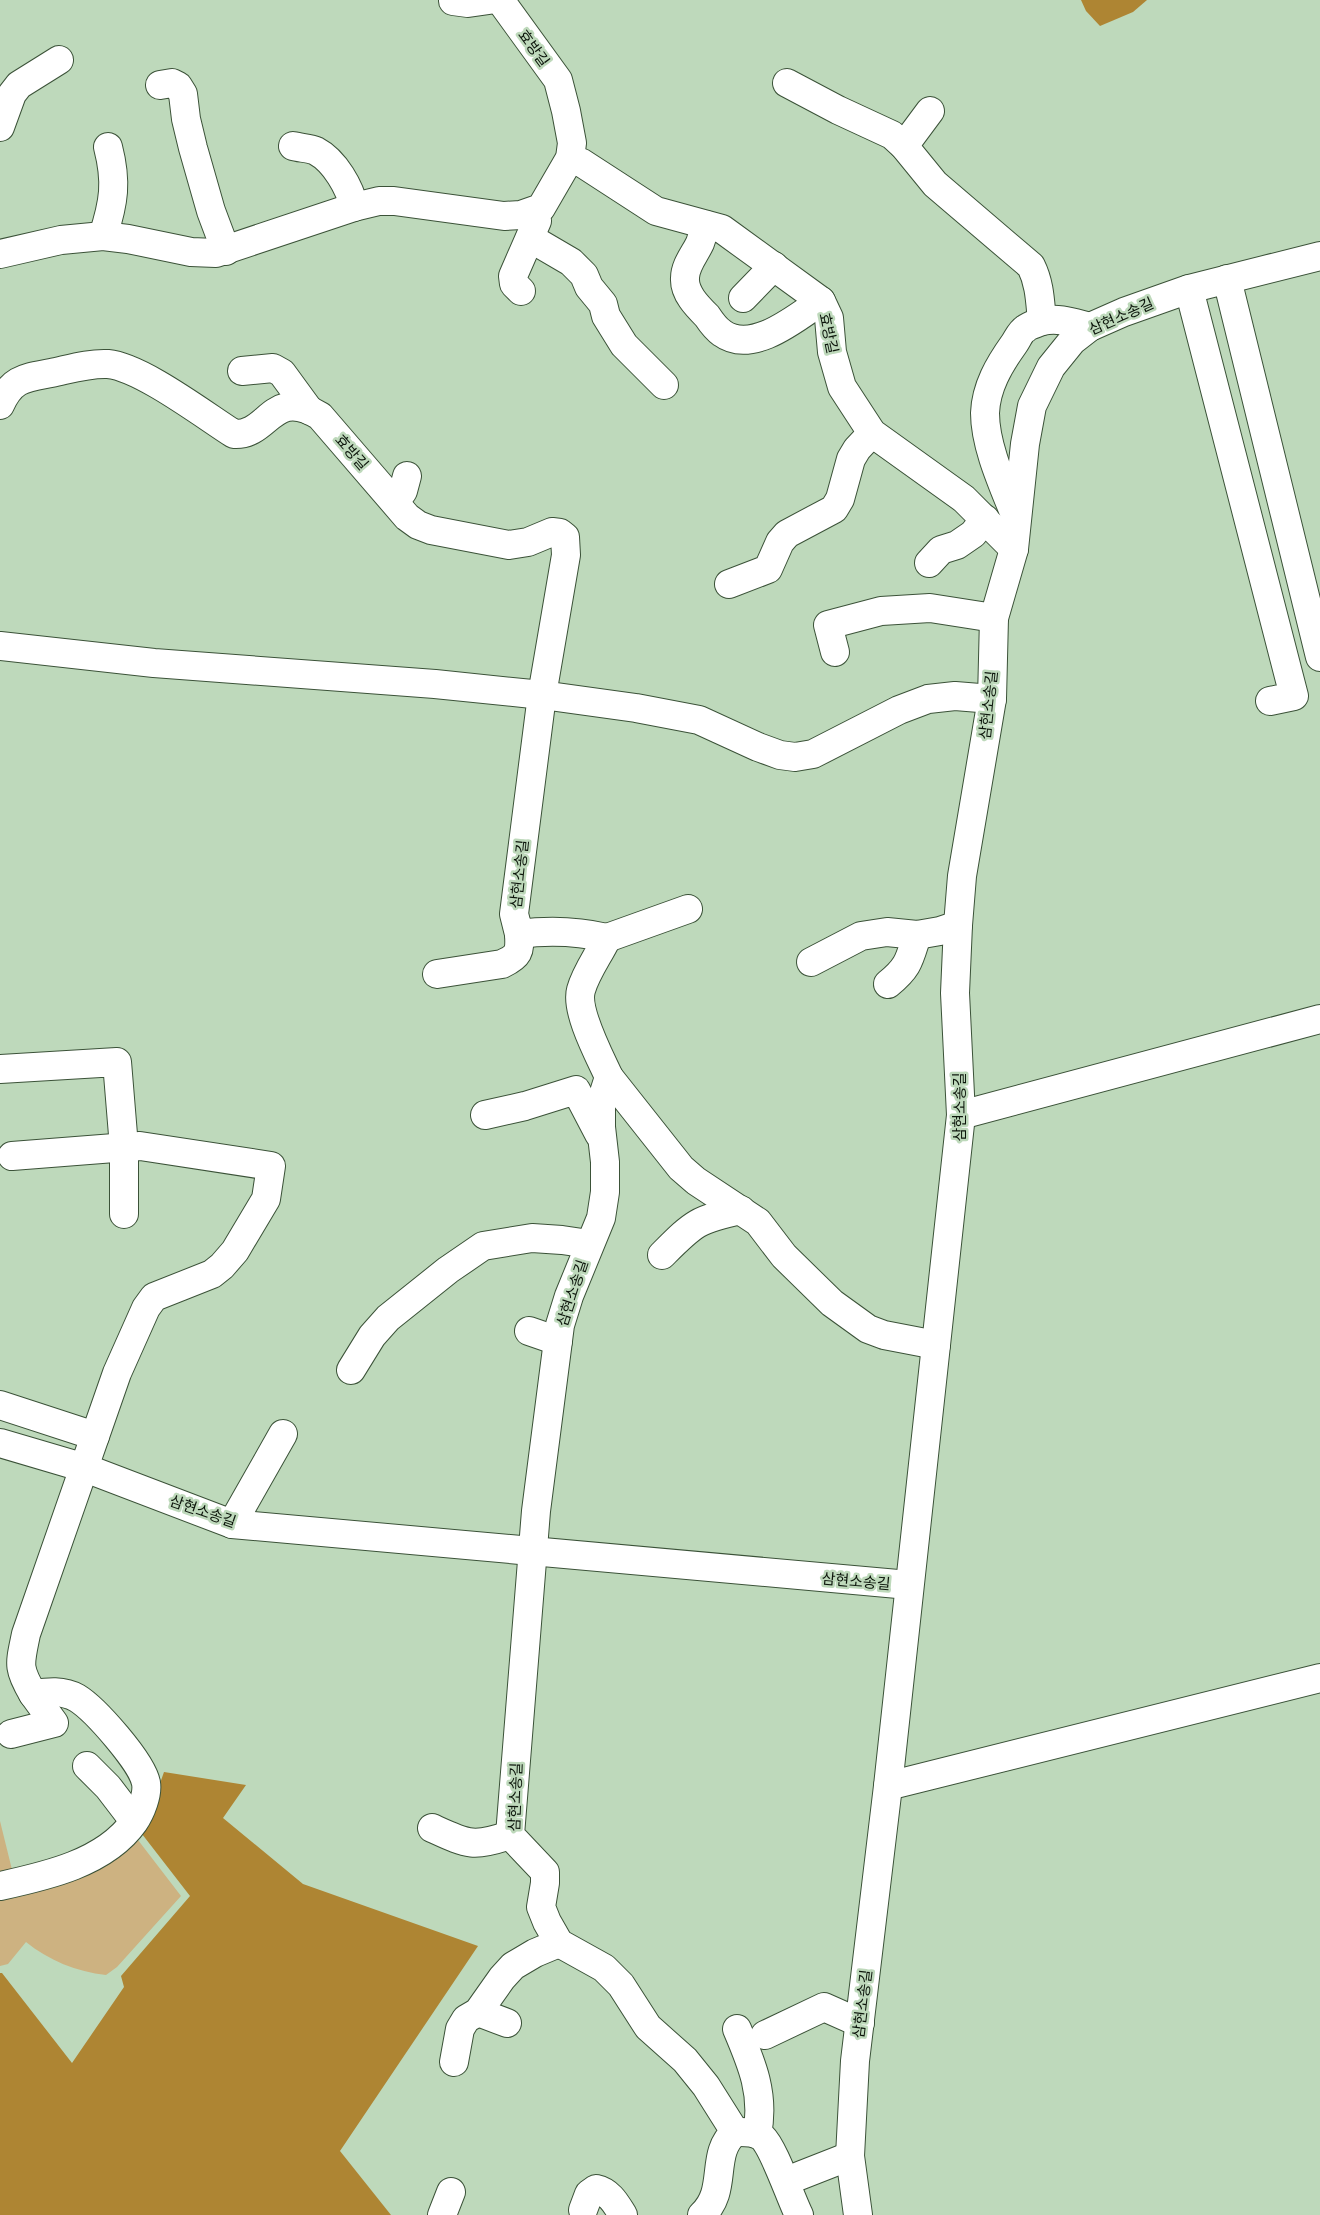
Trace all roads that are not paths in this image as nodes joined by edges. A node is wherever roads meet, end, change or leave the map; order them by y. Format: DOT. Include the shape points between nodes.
graph roads {
  1 [pos="489,0"];
  2 [pos="500,0"];
  3 [pos="453,1"];
  4 [pos="59,60"];
  5 [pos="787,83"];
  6 [pos="160,84"];
  7 [pos="930,111"];
  8 [pos="0,127"];
  9 [pos="293,146"];
  10 [pos="904,146"];
  11 [pos="108,147"];
  12 [pos="570,158"];
  13 [pos="354,207"];
  14 [pos="541,208"];
  15 [pos="706,225"];
  16 [pos="103,236"];
  17 [pos="530,238"];
  18 [pos="226,251"];
  19 [pos="0,254"];
  20 [pos="1320,256"];
  21 [pos="774,266"];
  22 [pos="1227,279"];
  23 [pos="1189,289"];
  24 [pos="521,290"];
  25 [pos="743,298"];
  26 [pos="821,301"];
  27 [pos="1042,322"];
  28 [pos="1090,327"];
  29 [pos="242,371"];
  30 [pos="664,385"];
  31 [pos="4,392"];
  32 [pos="309,410"];
  33 [pos="872,433"];
  34 [pos="407,476"];
  35 [pos="395,502"];
  36 [pos="985,520"];
  37 [pos="1017,522"];
  38 [pos="1014,550"];
  39 [pos="929,563"];
  40 [pos="729,584"];
  41 [pos="994,618"];
  42 [pos="0,646"];
  43 [pos="834,652"];
  44 [pos="1320,657"];
  45 [pos="542,695"];
  46 [pos="992,699"];
  47 [pos="1270,700"];
  48 [pos="688,909"];
  49 [pos="958,925"];
  50 [pos="518,934"];
  51 [pos="917,935"];
  52 [pos="608,938"];
  53 [pos="811,962"];
  54 [pos="437,974"];
  55 [pos="888,984"];
  56 [pos="1320,1019"];
  57 [pos="0,1069"];
  58 [pos="609,1077"];
  59 [pos="485,1115"];
  60 [pos="961,1115"];
  61 [pos="602,1141"];
  62 [pos="124,1148"];
  63 [pos="12,1156"];
  64 [pos="741,1210"];
  65 [pos="124,1214"];
  66 [pos="589,1244"];
  67 [pos="662,1256"];
  68 [pos="528,1331"];
  69 [pos="558,1341"];
  70 [pos="936,1345"];
  71 [pos="351,1370"];
  72 [pos="0,1405"];
  73 [pos="283,1434"];
  74 [pos="95,1436"];
  75 [pos="0,1443"];
  76 [pos="85,1468"];
  77 [pos="232,1524"];
  78 [pos="533,1551"];
  79 [pos="909,1585"];
  80 [pos="1320,1678"];
  81 [pos="33,1694"];
  82 [pos="10,1734"];
  83 [pos="87,1766"];
  84 [pos="888,1786"];
  85 [pos="134,1821"];
  86 [pos="432,1828"];
  87 [pos="510,1835"];
  88 [pos="0,1886"];
  89 [pos="559,1943"];
  90 [pos="478,2012"];
  91 [pos="860,2023"];
  92 [pos="507,2024"];
  93 [pos="737,2029"];
  94 [pos="765,2035"];
  95 [pos="454,2062"];
  96 [pos="746,2133"];
  97 [pos="850,2156"];
  98 [pos="799,2176"];
  99 [pos="583,2210"];
  100 [pos="623,2215"];
  101 [pos="702,2215"];
  102 [pos="799,2215"];
  103 [pos="858,2215"];
  1 -- 3 [label="street"];
  2 -- 12 [label="street, 효방길" via="558,80 572,144"];
  4 -- 8 [label="street" via="19,85 12,94"];
  5 -- 10 [label="street" via="892,135"];
  6 -- 18 [label="street" via="172,83 183,94 193,148"];
  7 -- 10 [label="street"];
  9 -- 13 [label="street" via="315,150 330,162 351,194"];
  10 -- 27 [label="street" via="935,184 1031,266 1040,290"];
  11 -- 16 [label="street" via="115,185 113,205"];
  12 -- 14 [label="street, 효방길"];
  12 -- 15 [label="street, 효방길" via="656,211"];
  13 -- 14 [label="street" via="394,201 504,216 521,215"];
  13 -- 18 [label="street"];
  14 -- 17 [label="street, 효방길"];
  15 -- 21 [label="street, 효방길" via="722,229"];
  15 -- 26 [label="street" via="684,277 696,305 722,333 737,340 752,340 789,322"];
  16 -- 18 [label="street" via="191,252"];
  16 -- 19 [label="street" via="61,240"];
  17 -- 24 [label="street, 효방길" via="514,276 514,284"];
  17 -- 30 [label="street" via="571,262 584,275 624,345"];
  20 -- 22 [label="street, 삼현소송길"];
  21 -- 25 [label="street"];
  21 -- 26 [label="street, 효방길"];
  22 -- 23 [label="street, 삼현소송길"];
  22 -- 44 [label="street"];
  23 -- 28 [label="street, 삼현소송길"];
  23 -- 47 [label="street" via="1294,696"];
  26 -- 33 [label="street, 효방길" via="829,318 832,352 842,387"];
  27 -- 28 [label="street" via="1068,321"];
  27 -- 37 [label="street" via="1025,329 996,370 985,414 998,471"];
  28 -- 37 [label="street, 삼현소송길" via="1072,341 1051,367 1032,406"];
  29 -- 32 [label="street, 효방길" via="278,370"];
  31 -- 32 [label="street" via="24,378 109,364 139,374 234,434 250,431 274,412 285,408 296,406"];
  32 -- 35 [label="street, 효방길" via="320,416"];
  33 -- 36 [label="street, 효방길" via="964,499"];
  33 -- 40 [label="street" via="851,459 840,499 834,508 787,534 768,569"];
  34 -- 35 [label="street" via="403,491"];
  35 -- 45 [label="street, 효방길" via="408,517 431,530 510,545 552,532 565,537 566,555"];
  36 -- 38 [label="street, 효방길"];
  36 -- 39 [label="street" via="973,534 957,545 940,550"];
  37 -- 38 [label="street, 삼현소송길"];
  38 -- 41 [label="street, 삼현소송길"];
  41 -- 43 [label="street" via="930,608 881,611 828,626"];
  41 -- 46 [label="street, 삼현소송길"];
  42 -- 45 [label="street" via="154,663"];
  45 -- 46 [label="street" via="699,720 780,756 795,757 813,754 899,710 928,699 955,696"];
  45 -- 50 [label="street, 삼현소송길" via="515,893 514,914"];
  46 -- 49 [label="street, 삼현소송길" via="962,876"];
  48 -- 52 [label="street"];
  49 -- 51 [label="street"];
  49 -- 60 [label="street, 삼현소송길" via="955,993"];
  50 -- 52 [label="street" via="547,930 582,932"];
  50 -- 54 [label="street, 삼현소송길" via="520,947 511,960"];
  51 -- 53 [label="street" via="887,932 861,936"];
  51 -- 55 [label="street" via="909,963"];
  52 -- 58 [label="street" via="581,990 580,1004"];
  56 -- 60 [label="street"];
  57 -- 62 [label="street" via="117,1062"];
  58 -- 61 [label="street, 삼현소송길" via="601,1102"];
  58 -- 64 [label="street" via="681,1168"];
  59 -- 61 [label="street" via="576,1090"];
  60 -- 70 [label="street, 삼현소송길"];
  61 -- 66 [label="street, 삼현소송길" via="605,1192 600,1218"];
  62 -- 63 [label="street"];
  62 -- 65 [label="street"];
  62 -- 74 [label="street" via="140,1146 271,1166 266,1199 222,1266 212,1274 154,1298 146,1308 117,1373"];
  64 -- 67 [label="street" via="702,1220 689,1227"];
  64 -- 70 [label="street" via="758,1222 784,1256 849,1317 884,1335"];
  66 -- 69 [label="street, 삼현소송길" via="560,1324"];
  66 -- 71 [label="street, 삼현소송길" via="532,1238 483,1246 388,1318 372,1336"];
  68 -- 69 [label="street"];
  69 -- 78 [label="street, 삼현소송길"];
  70 -- 79 [label="street, 삼현소송길"];
  72 -- 74 [label="street"];
  73 -- 77 [label="street"];
  74 -- 76 [label="street"];
  75 -- 76 [label="street, 삼현소송길"];
  76 -- 77 [label="street, 삼현소송길"];
  76 -- 81 [label="street" via="26,1634 20,1663 22,1675"];
  77 -- 78 [label="street, 삼현소송길"];
  78 -- 79 [label="street, 삼현소송길"];
  78 -- 87 [label="street, 삼현소송길"];
  79 -- 84 [label="street, 삼현소송길"];
  80 -- 84 [label="street"];
  81 -- 82 [label="street" via="54,1723"];
  81 -- 85 [label="street" via="50,1691 77,1698 129,1752 143,1772 147,1785 144,1802"];
  83 -- 85 [label="street"];
  84 -- 91 [label="street, 삼현소송길"];
  85 -- 88 [label="street" via="114,1843 84,1860 62,1870"];
  86 -- 87 [label="street" via="470,1844 486,1844"];
  87 -- 89 [label="street, 삼현소송길" via="545,1872 541,1907"];
  89 -- 90 [label="street" via="513,1966"];
  89 -- 96 [label="street" via="604,1968 621,1985 648,2028 685,2060"];
  90 -- 92 [label="street"];
  90 -- 95 [label="street" via="466,2019 460,2029"];
  91 -- 94 [label="street" via="824,2007"];
  91 -- 97 [label="street, 삼현소송길"];
  93 -- 96 [label="street" via="756,2077 761,2107"];
  96 -- 101 [label="street" via="726,2139 715,2197"];
  96 -- 102 [label="street" via="762,2137"];
  97 -- 98 [label="street"];
  97 -- 103 [label="street, 삼현소송길"];
  99 -- 100 [label="street" via="588,2194 596,2189 611,2197"];
}
